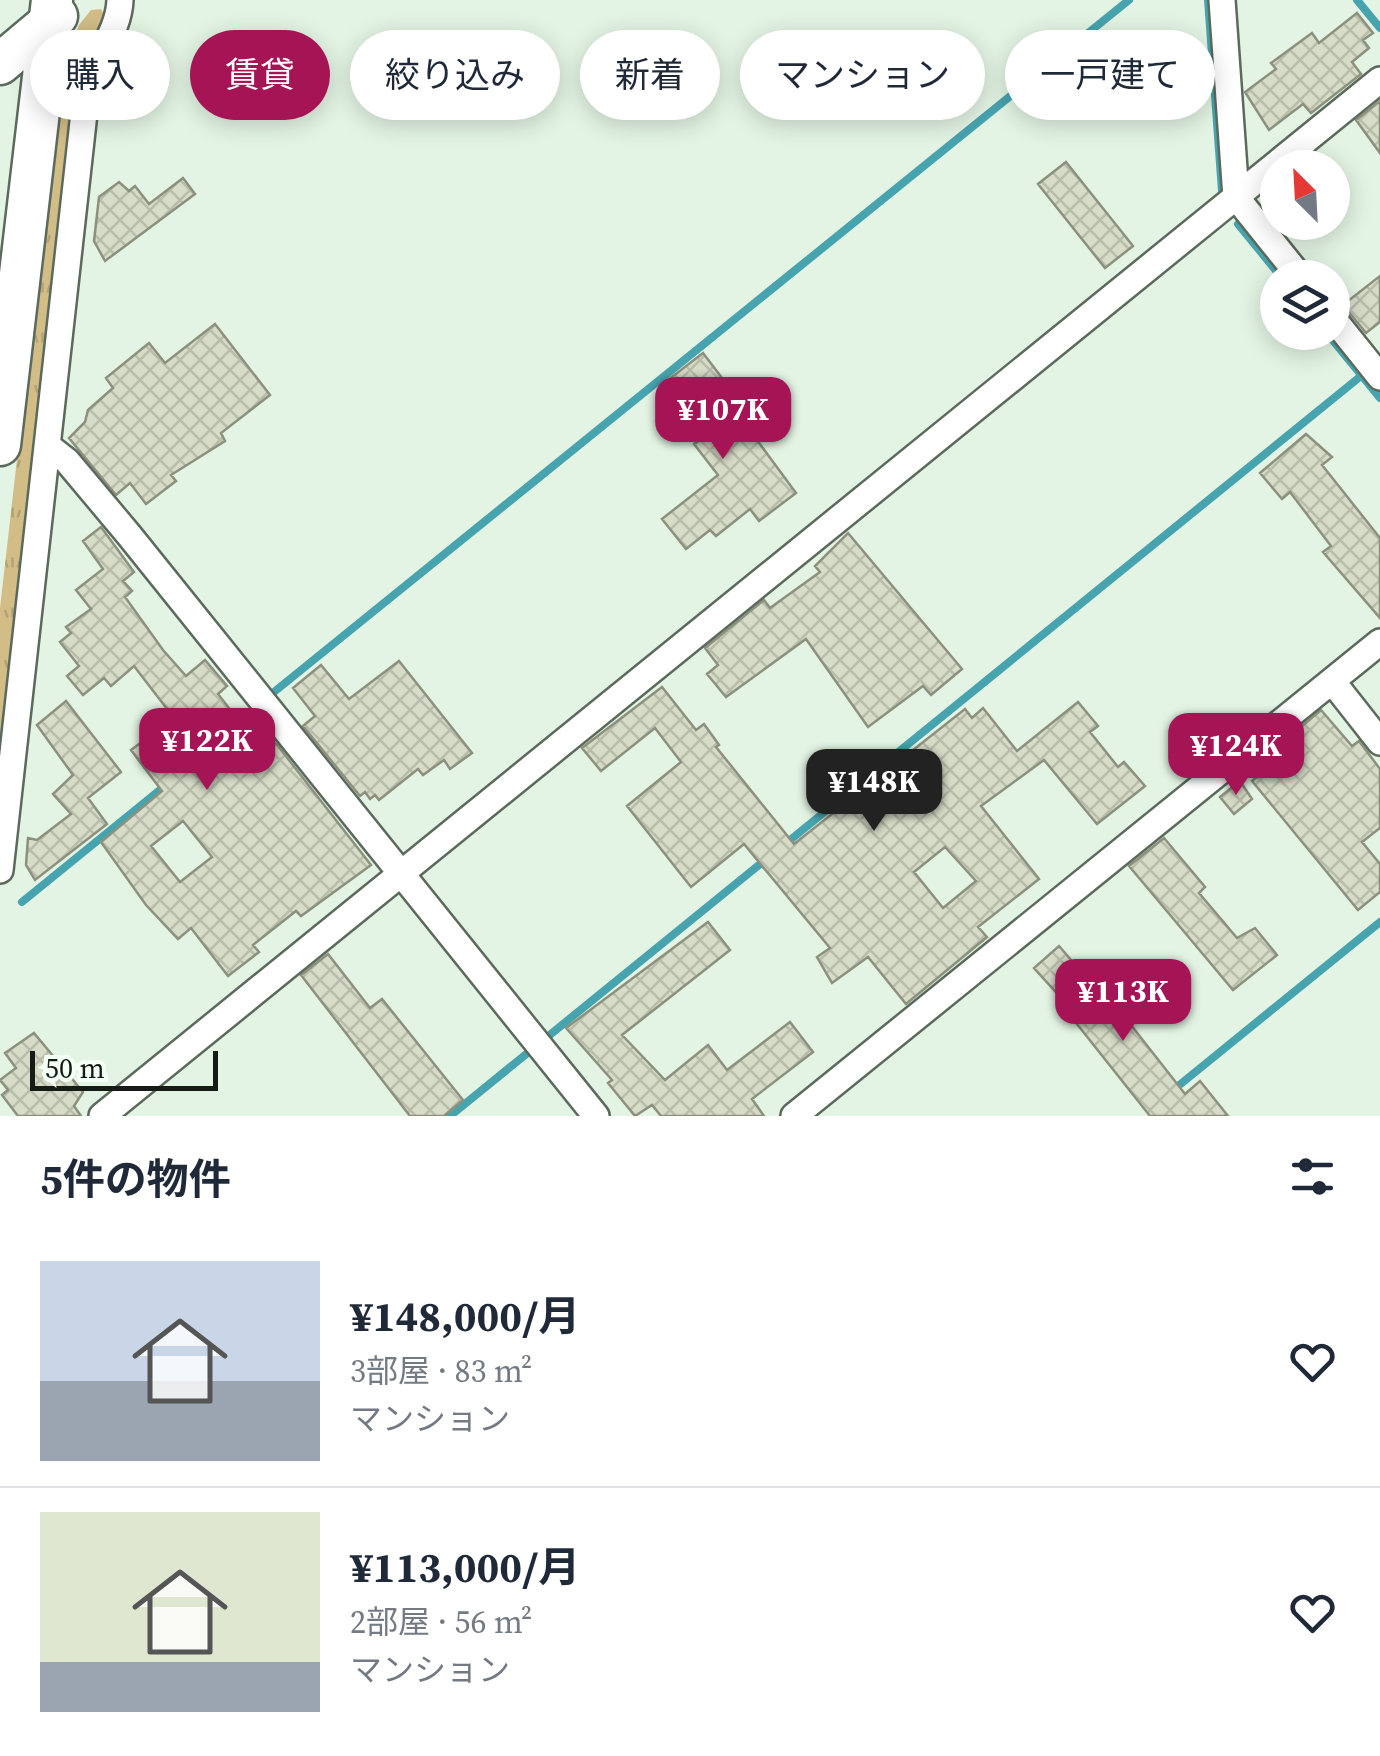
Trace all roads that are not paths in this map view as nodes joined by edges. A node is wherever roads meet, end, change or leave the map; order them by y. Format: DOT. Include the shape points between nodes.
graph roads {
  1 [pos="120,0"];
  2 [pos="1222,0"];
  3 [pos="55,6"];
  4 [pos="1,61"];
  5 [pos="1380,80"];
  6 [pos="0,158"];
  7 [pos="1236,197"];
  8 [pos="1286,260"];
  9 [pos="0,265"];
  10 [pos="1350,340"];
  11 [pos="1380,377"];
  12 [pos="0,445"];
  13 [pos="48,446"];
  14 [pos="1380,642"];
  15 [pos="1332,681"];
  16 [pos="1380,742"];
  17 [pos="0,870"];
  18 [pos="401,875"];
  19 [pos="102,1116"];
  20 [pos="596,1116"];
  21 [pos="794,1116"];
  1 -- 13 [label="street" via="118,20 88,86"];
  2 -- 7 [label="street"];
  3 -- 4 [label="highway"];
  3 -- 12 [label="highway"];
  5 -- 7 [label="street"];
  6 -- 9 [label="highway" via="7,186"];
  7 -- 8 [label="street"];
  7 -- 18 [label="street"];
  10 -- 11 [label="street"];
  13 -- 17 [label="street"];
  13 -- 18 [label="street" via="129,535"];
  14 -- 15 [label="street"];
  15 -- 16 [label="street"];
  15 -- 21 [label="street"];
  18 -- 19 [label="street"];
  18 -- 20 [label="street"];
}
